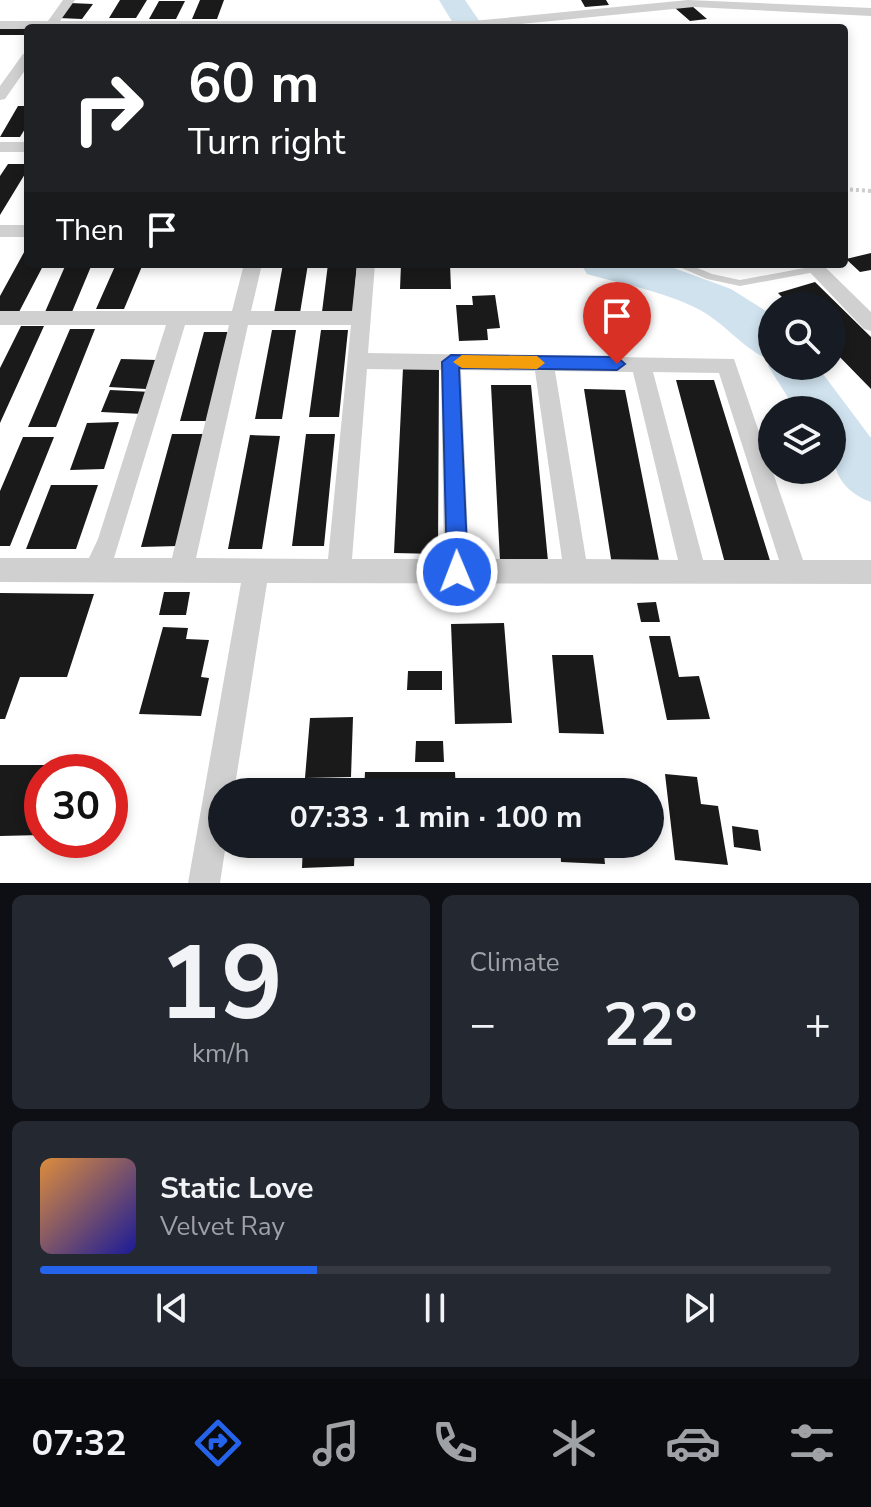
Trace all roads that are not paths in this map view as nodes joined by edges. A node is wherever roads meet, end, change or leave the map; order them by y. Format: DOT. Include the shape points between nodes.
graph roads {
  1 [pos="69,0"];
  2 [pos="557,0"];
  3 [pos="868,0"];
  4 [pos="871,6"];
  5 [pos="871,12"];
  6 [pos="571,15"];
  7 [pos="51,24"];
  8 [pos="468,24"];
  9 [pos="580,24"];
  10 [pos="0,25"];
  11 [pos="24,26"];
  12 [pos="24,63"];
  13 [pos="0,96"];
  14 [pos="0,147"];
  15 [pos="24,147"];
  16 [pos="0,231"];
  17 [pos="24,231"];
  18 [pos="252,268"];
  19 [pos="366,268"];
  20 [pos="689,268"];
  21 [pos="804,268"];
  22 [pos="815,268"];
  23 [pos="0,318"];
  24 [pos="178,318"];
  25 [pos="240,318"];
  26 [pos="361,318"];
  27 [pos="871,324"];
  28 [pos="358,361"];
  29 [pos="451,362"];
  30 [pos="544,363"];
  31 [pos="641,364"];
  32 [pos="0,570"];
  33 [pos="96,571"];
  34 [pos="181,571"];
  35 [pos="256,571"];
  36 [pos="339,571"];
  37 [pos="457,572"];
  38 [pos="576,572"];
  39 [pos="694,572"];
  40 [pos="795,572"];
  41 [pos="871,572"];
  42 [pos="204,883"];
  1 -- 7 [label="street"];
  2 -- 6 [label="street"];
  3 -- 4 [label="street"];
  5 -- 6 [label="street" via="694,3"];
  6 -- 8 [label="street"];
  6 -- 9 [label="street"];
  10 -- 11 [label="street"];
  12 -- 13 [label="street"];
  14 -- 15 [label="street"];
  16 -- 17 [label="street"];
  18 -- 25 [label="street"];
  19 -- 26 [label="street"];
  20 -- 21 [label="lane" via="740,283"];
  22 -- 27 [label="street"];
  23 -- 24 [label="street"];
  24 -- 25 [label="street"];
  24 -- 33 [label="street"];
  25 -- 26 [label="street"];
  25 -- 34 [label="street"];
  26 -- 28 [label="street"];
  28 -- 29 [label="street"];
  28 -- 36 [label="street"];
  29 -- 30 [label="street"];
  29 -- 37 [label="street"];
  30 -- 31 [label="street"];
  30 -- 38 [label="street"];
  31 -- 39 [label="street"];
  31 -- 40 [label="street" via="727,365"];
  32 -- 33 [label="street"];
  33 -- 34 [label="street"];
  34 -- 35 [label="street"];
  35 -- 36 [label="street"];
  35 -- 42 [label="street"];
  36 -- 37 [label="street"];
  37 -- 38 [label="street"];
  38 -- 39 [label="street"];
  39 -- 40 [label="street"];
  40 -- 41 [label="street"];
}
